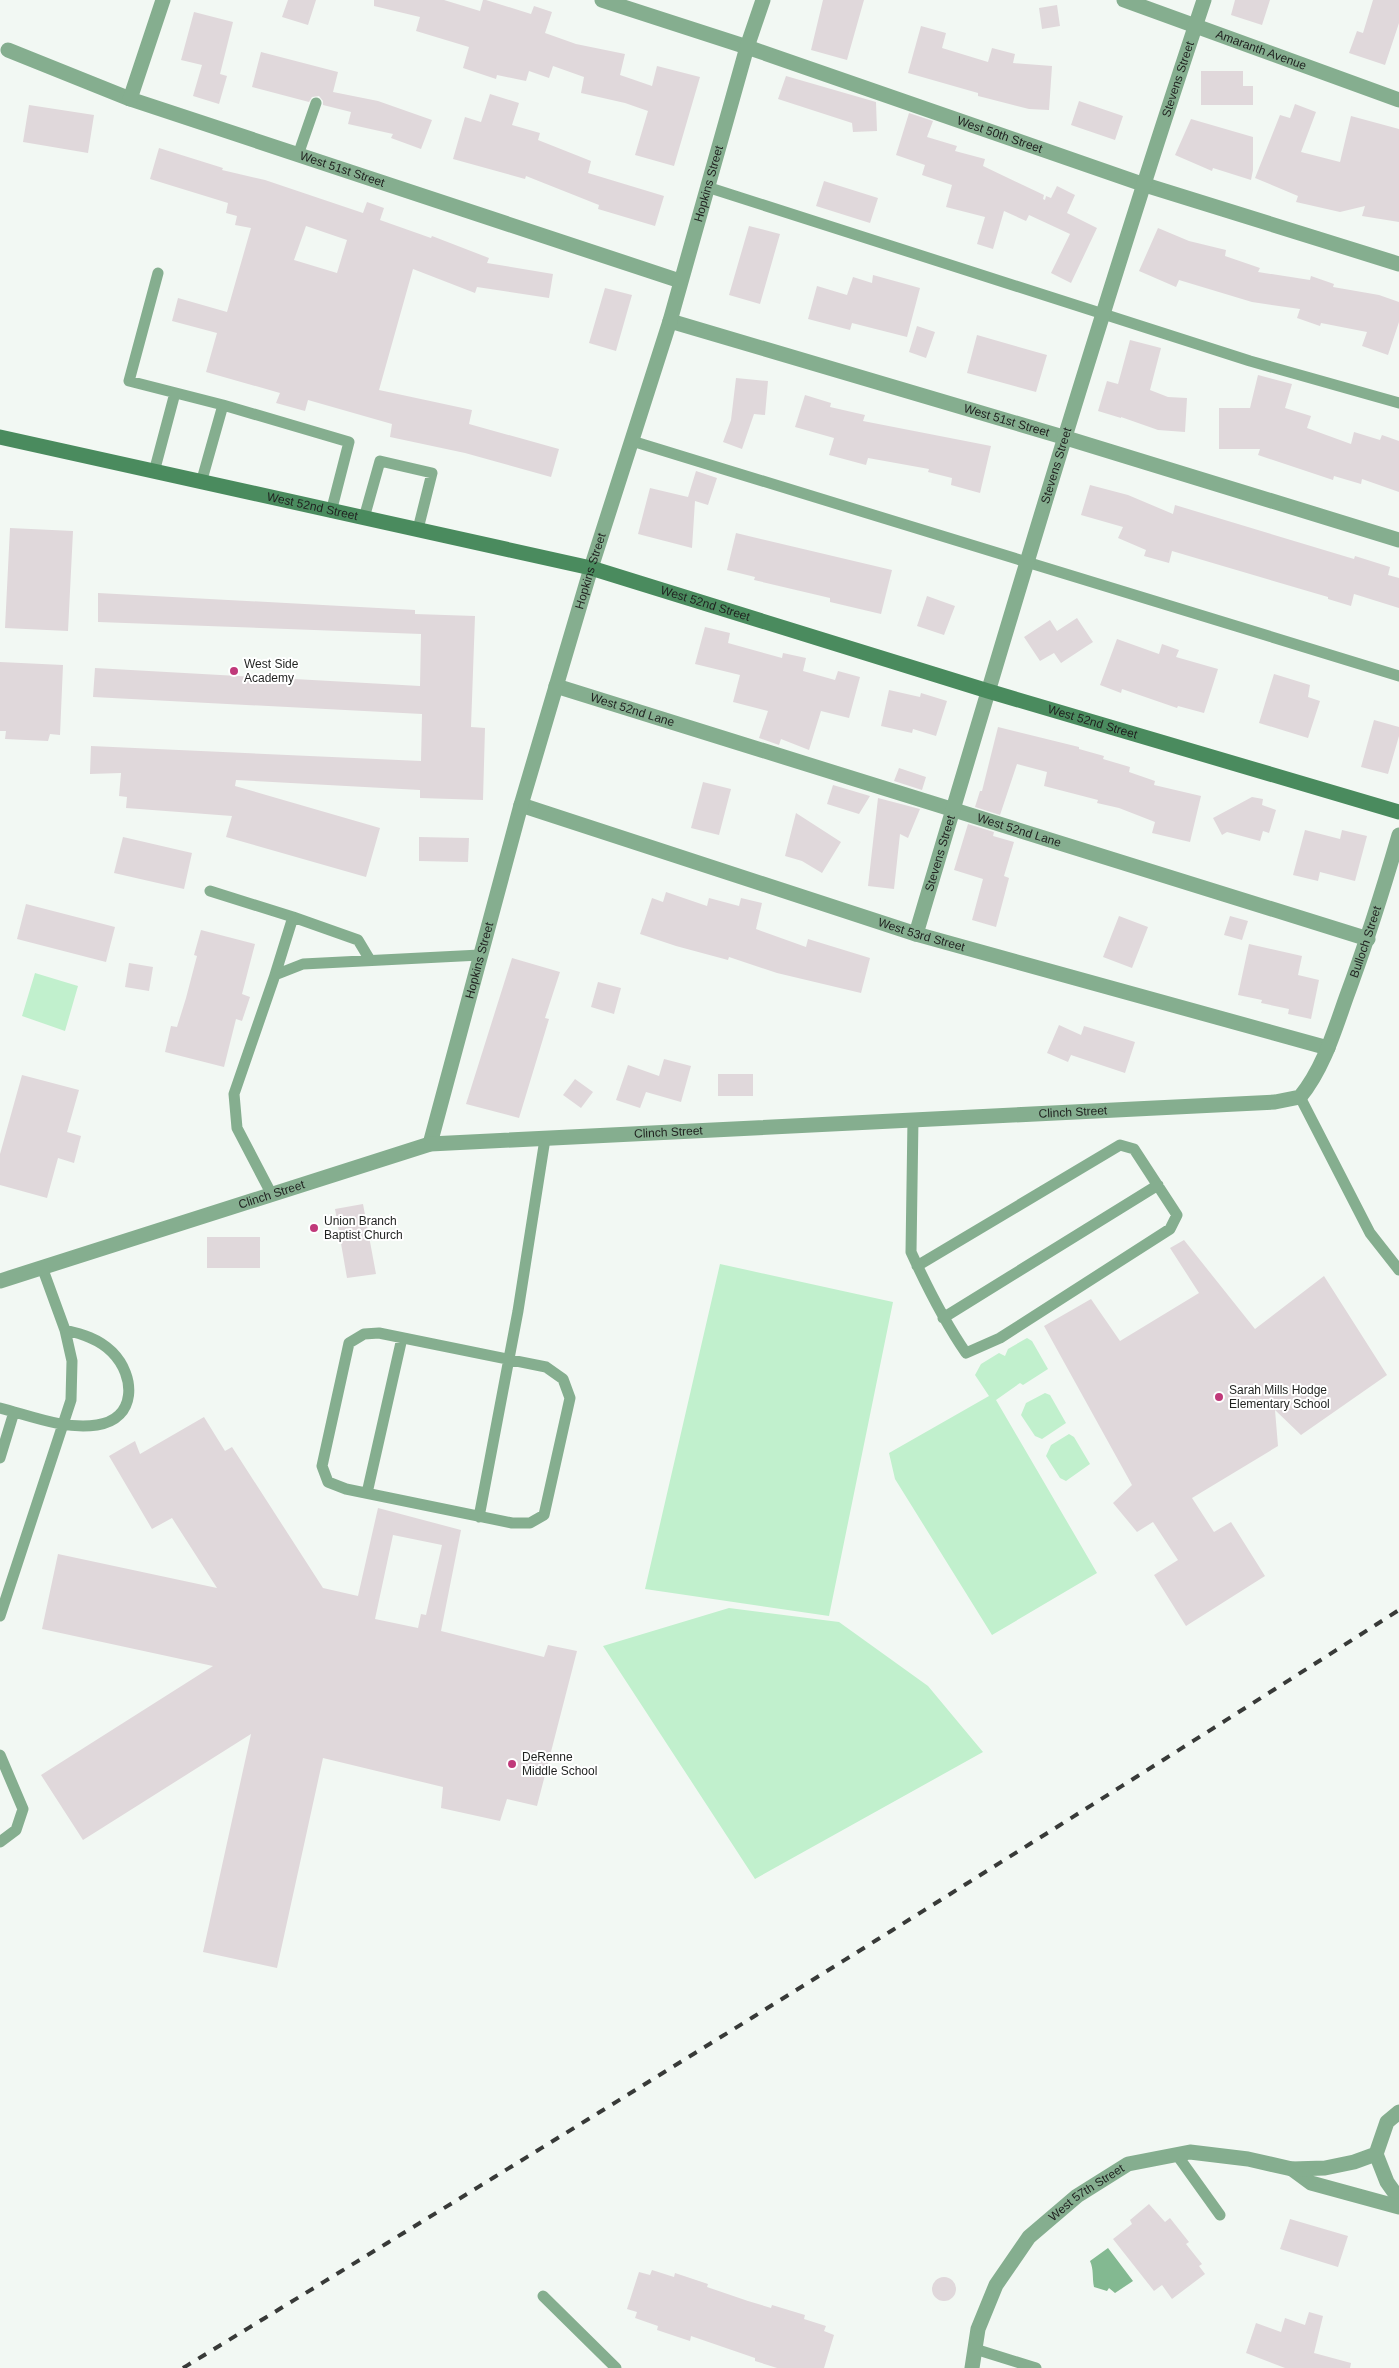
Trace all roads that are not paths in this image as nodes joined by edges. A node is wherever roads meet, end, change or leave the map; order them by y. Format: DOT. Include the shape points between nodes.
graph roads {
  1 [pos="163,0"];
  2 [pos="602,0"];
  3 [pos="763,0"];
  4 [pos="1124,0"];
  5 [pos="1204,0"];
  6 [pos="1196,26"];
  7 [pos="747,47"];
  8 [pos="8,50"];
  9 [pos="130,99"];
  10 [pos="1399,100"];
  11 [pos="316,104"];
  12 [pos="298,155"];
  13 [pos="1142,184"];
  14 [pos="707,187"];
  15 [pos="1399,264"];
  16 [pos="158,273"];
  17 [pos="680,281"];
  18 [pos="1102,313"];
  19 [pos="670,321"];
  20 [pos="175,393"];
  21 [pos="1399,403"];
  22 [pos="223,405"];
  23 [pos="0,437"];
  24 [pos="1063,437"];
  25 [pos="632,441"];
  26 [pos="154,472"];
  27 [pos="201,483"];
  28 [pos="331,512"];
  29 [pos="364,518"];
  30 [pos="418,530"];
  31 [pos="1399,540"];
  32 [pos="1026,562"];
  33 [pos="591,568"];
  34 [pos="1399,676"];
  35 [pos="556,686"];
  36 [pos="988,691"];
  37 [pos="521,806"];
  38 [pos="953,810"];
  39 [pos="1399,812"];
  40 [pos="1399,835"];
  41 [pos="210,891"];
  42 [pos="293,917"];
  43 [pos="916,934"];
  44 [pos="1368,939"];
  45 [pos="480,955"];
  46 [pos="370,960"];
  47 [pos="275,975"];
  48 [pos="1328,1048"];
  49 [pos="1300,1098"];
  50 [pos="913,1119"];
  51 [pos="545,1139"];
  52 [pos="430,1144"];
  53 [pos="1158,1185"];
  54 [pos="272,1195"];
  55 [pos="917,1266"];
  56 [pos="42,1267"];
  57 [pos="1399,1270"];
  58 [pos="0,1281"];
  59 [pos="943,1318"];
  60 [pos="65,1330"];
  61 [pos="402,1338"];
  62 [pos="508,1360"];
  63 [pos="0,1408"];
  64 [pos="14,1412"];
  65 [pos="63,1424"];
  66 [pos="0,1458"];
  67 [pos="367,1493"];
  68 [pos="479,1516"];
  69 [pos="0,1616"];
  70 [pos="0,1756"];
  71 [pos="0,1842"];
  72 [pos="1399,2112"];
  73 [pos="1376,2154"];
  74 [pos="1177,2155"];
  75 [pos="1292,2169"];
  76 [pos="1399,2199"];
  77 [pos="1399,2207"];
  78 [pos="1220,2215"];
  79 [pos="543,2296"];
  80 [pos="975,2349"];
  81 [pos="616,2368"];
  82 [pos="972,2368"];
  83 [pos="1036,2368"];
  1 -- 9 [label="street"];
  2 -- 7 [label="street, West 50th Street"];
  3 -- 7 [label="street, Hopkins Street"];
  4 -- 6 [label="street, Amaranth Avenue"];
  5 -- 6 [label="street, Stevens Street"];
  6 -- 10 [label="street, Amaranth Avenue"];
  6 -- 13 [label="street, Stevens Street"];
  7 -- 13 [label="street, West 50th Street"];
  7 -- 14 [label="street, Hopkins Street"];
  8 -- 9 [label="street, West 51st Street"];
  9 -- 12 [label="street, West 51st Street"];
  11 -- 12 [label="lane"];
  12 -- 17 [label="street, West 51st Street"];
  13 -- 15 [label="street, West 50th Street"];
  13 -- 18 [label="street, Stevens Street"];
  14 -- 17 [label="street, Hopkins Street"];
  14 -- 18 [label="lane"];
  16 -- 20 [label="lane" via="129,381"];
  17 -- 19 [label="street, Hopkins Street"];
  18 -- 21 [label="lane"];
  18 -- 24 [label="street, Stevens Street"];
  19 -- 24 [label="street, West 51st Street"];
  19 -- 25 [label="street, Hopkins Street"];
  20 -- 22 [label="lane"];
  20 -- 26 [label="lane"];
  22 -- 27 [label="lane"];
  22 -- 28 [label="lane" via="349,442"];
  23 -- 26 [label="main road, West 52nd Street"];
  24 -- 31 [label="street, West 51st Street"];
  24 -- 32 [label="street, Stevens Street"];
  25 -- 32 [label="lane"];
  25 -- 33 [label="street, Hopkins Street"];
  26 -- 27 [label="main road, West 52nd Street"];
  27 -- 28 [label="main road, West 52nd Street"];
  28 -- 29 [label="main road, West 52nd Street"];
  29 -- 30 [label="main road, West 52nd Street"];
  29 -- 30 [label="lane" via="380,461 432,473"];
  30 -- 33 [label="main road, West 52nd Street"];
  32 -- 34 [label="lane"];
  32 -- 36 [label="street, Stevens Street"];
  33 -- 35 [label="street, Hopkins Street"];
  33 -- 36 [label="main road, West 52nd Street"];
  35 -- 37 [label="street, Hopkins Street"];
  35 -- 38 [label="street, West 52nd Lane"];
  36 -- 38 [label="street, Stevens Street"];
  36 -- 39 [label="main road, West 52nd Street"];
  37 -- 43 [label="street, West 53rd Street"];
  37 -- 45 [label="street, Hopkins Street"];
  38 -- 43 [label="street, Stevens Street"];
  38 -- 44 [label="street, West 52nd Lane"];
  40 -- 44 [label="street, Bulloch Street"];
  41 -- 42 [label="lane"];
  42 -- 46 [label="lane" via="358,940"];
  42 -- 47 [label="lane"];
  43 -- 48 [label="street, West 53rd Street"];
  44 -- 48 [label="street, Bulloch Street"];
  45 -- 46 [label="lane"];
  45 -- 52 [label="street, Hopkins Street"];
  46 -- 47 [label="lane" via="303,964"];
  47 -- 54 [label="lane" via="234,1094 237,1128"];
  48 -- 49 [label="street"];
  49 -- 50 [label="street, Clinch Street" via="1275,1102"];
  49 -- 57 [label="lane" via="1370,1233"];
  50 -- 51 [label="street, Clinch Street"];
  50 -- 55 [label="lane" via="911,1252"];
  51 -- 52 [label="street, Clinch Street"];
  51 -- 62 [label="lane"];
  52 -- 54 [label="street, Clinch Street"];
  53 -- 55 [label="lane" via="1134,1149 1120,1145"];
  53 -- 59 [label="lane"];
  53 -- 59 [label="lane" via="1177,1215 1170,1228 1000,1338 966,1353"];
  54 -- 56 [label="street, Clinch Street"];
  55 -- 59 [label="lane"];
  56 -- 58 [label="street, Clinch Street"];
  56 -- 60 [label="lane"];
  60 -- 65 [label="lane" via="72,1360 71,1400"];
  60 -- 65 [label="lane" via="86,1335 112,1352 126,1371 129,1390 126,1408 114,1420 97,1425"];
  61 -- 62 [label="lane"];
  61 -- 67 [label="lane"];
  61 -- 67 [label="lane" via="379,1333 364,1334 349,1343 322,1466 328,1482"];
  62 -- 68 [label="lane"];
  62 -- 68 [label="lane" via="546,1366 562,1380 570,1398 544,1514 530,1523 512,1524"];
  63 -- 64 [label="lane"];
  64 -- 65 [label="lane"];
  64 -- 66 [label="lane"];
  65 -- 69 [label="lane"];
  67 -- 68 [label="lane"];
  70 -- 71 [label="lane" via="23,1810 16,1830"];
  72 -- 73 [label="street" via="1387,2122"];
  73 -- 75 [label="street, West 57th Street" via="1325,2168"];
  73 -- 76 [label="street" via="1387,2182"];
  74 -- 75 [label="street, West 57th Street" via="1190,2152 1248,2159"];
  74 -- 78 [label="lane"];
  74 -- 80 [label="street, West 57th Street" via="1128,2164 1077,2196 1029,2238 996,2285 978,2329"];
  75 -- 77 [label="street, West 57th Street" via="1311,2183"];
  79 -- 81 [label="lane"];
  80 -- 82 [label="street, West 57th Street"];
  80 -- 83 [label="lane"];
}
